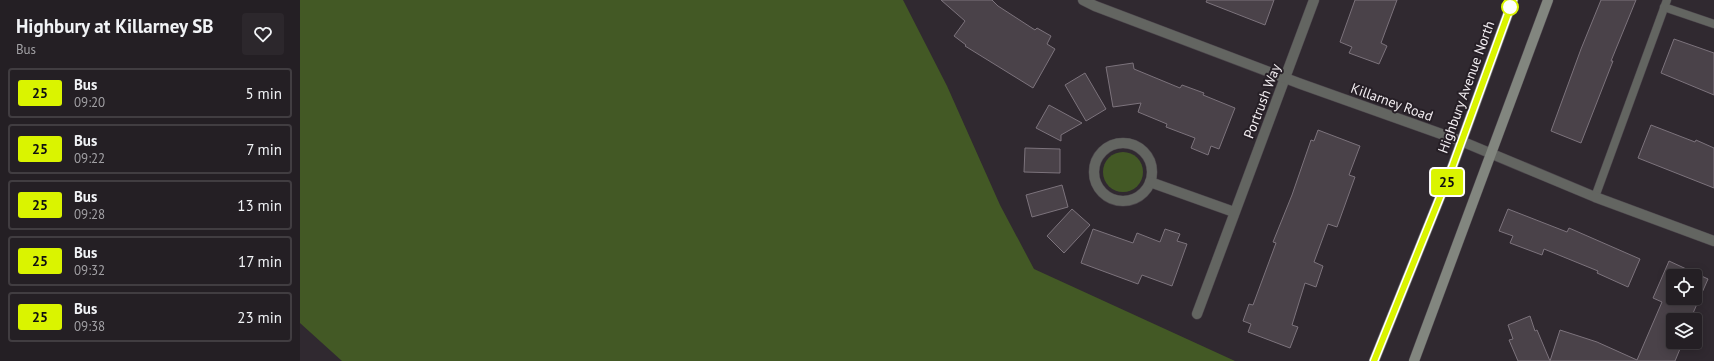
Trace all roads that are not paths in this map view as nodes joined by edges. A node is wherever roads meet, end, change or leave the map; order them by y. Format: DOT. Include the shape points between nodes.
graph roads {
  1 [pos="1083,0"];
  2 [pos="1314,0"];
  3 [pos="1513,0"];
  4 [pos="1548,0"];
  5 [pos="1666,3"];
  6 [pos="1714,24"];
  7 [pos="1286,77"];
  8 [pos="1461,141"];
  9 [pos="1490,153"];
  10 [pos="1150,182"];
  11 [pos="1595,197"];
  12 [pos="1234,212"];
  13 [pos="1714,241"];
  14 [pos="1197,314"];
  15 [pos="1374,361"];
  16 [pos="1414,361"];
  1 -- 7 [label="street, Killarney Road"];
  2 -- 7 [label="street, Portrush Way"];
  3 -- 8 [label="main road, Highbury Avenue North"];
  4 -- 9 [label="main road"];
  5 -- 6 [label="lane"];
  5 -- 11 [label="lane"];
  7 -- 8 [label="street, Killarney Road"];
  7 -- 12 [label="street, Portrush Way"];
  8 -- 9 [label="street, Killarney Road"];
  8 -- 15 [label="main road, Highbury Avenue North"];
  9 -- 11 [label="street, Killarney Road"];
  9 -- 16 [label="main road"];
  10 -- 10 [label="street" via="1152,172 1146,154 1130,144 1121,142 1112,145 1104,150 1094,166 1094,176 1102,193 1120,201 1138,196 1146,190"];
  10 -- 12 [label="street"];
  11 -- 13 [label="street, Killarney Road"];
  12 -- 14 [label="street, Portrush Way"];
}
